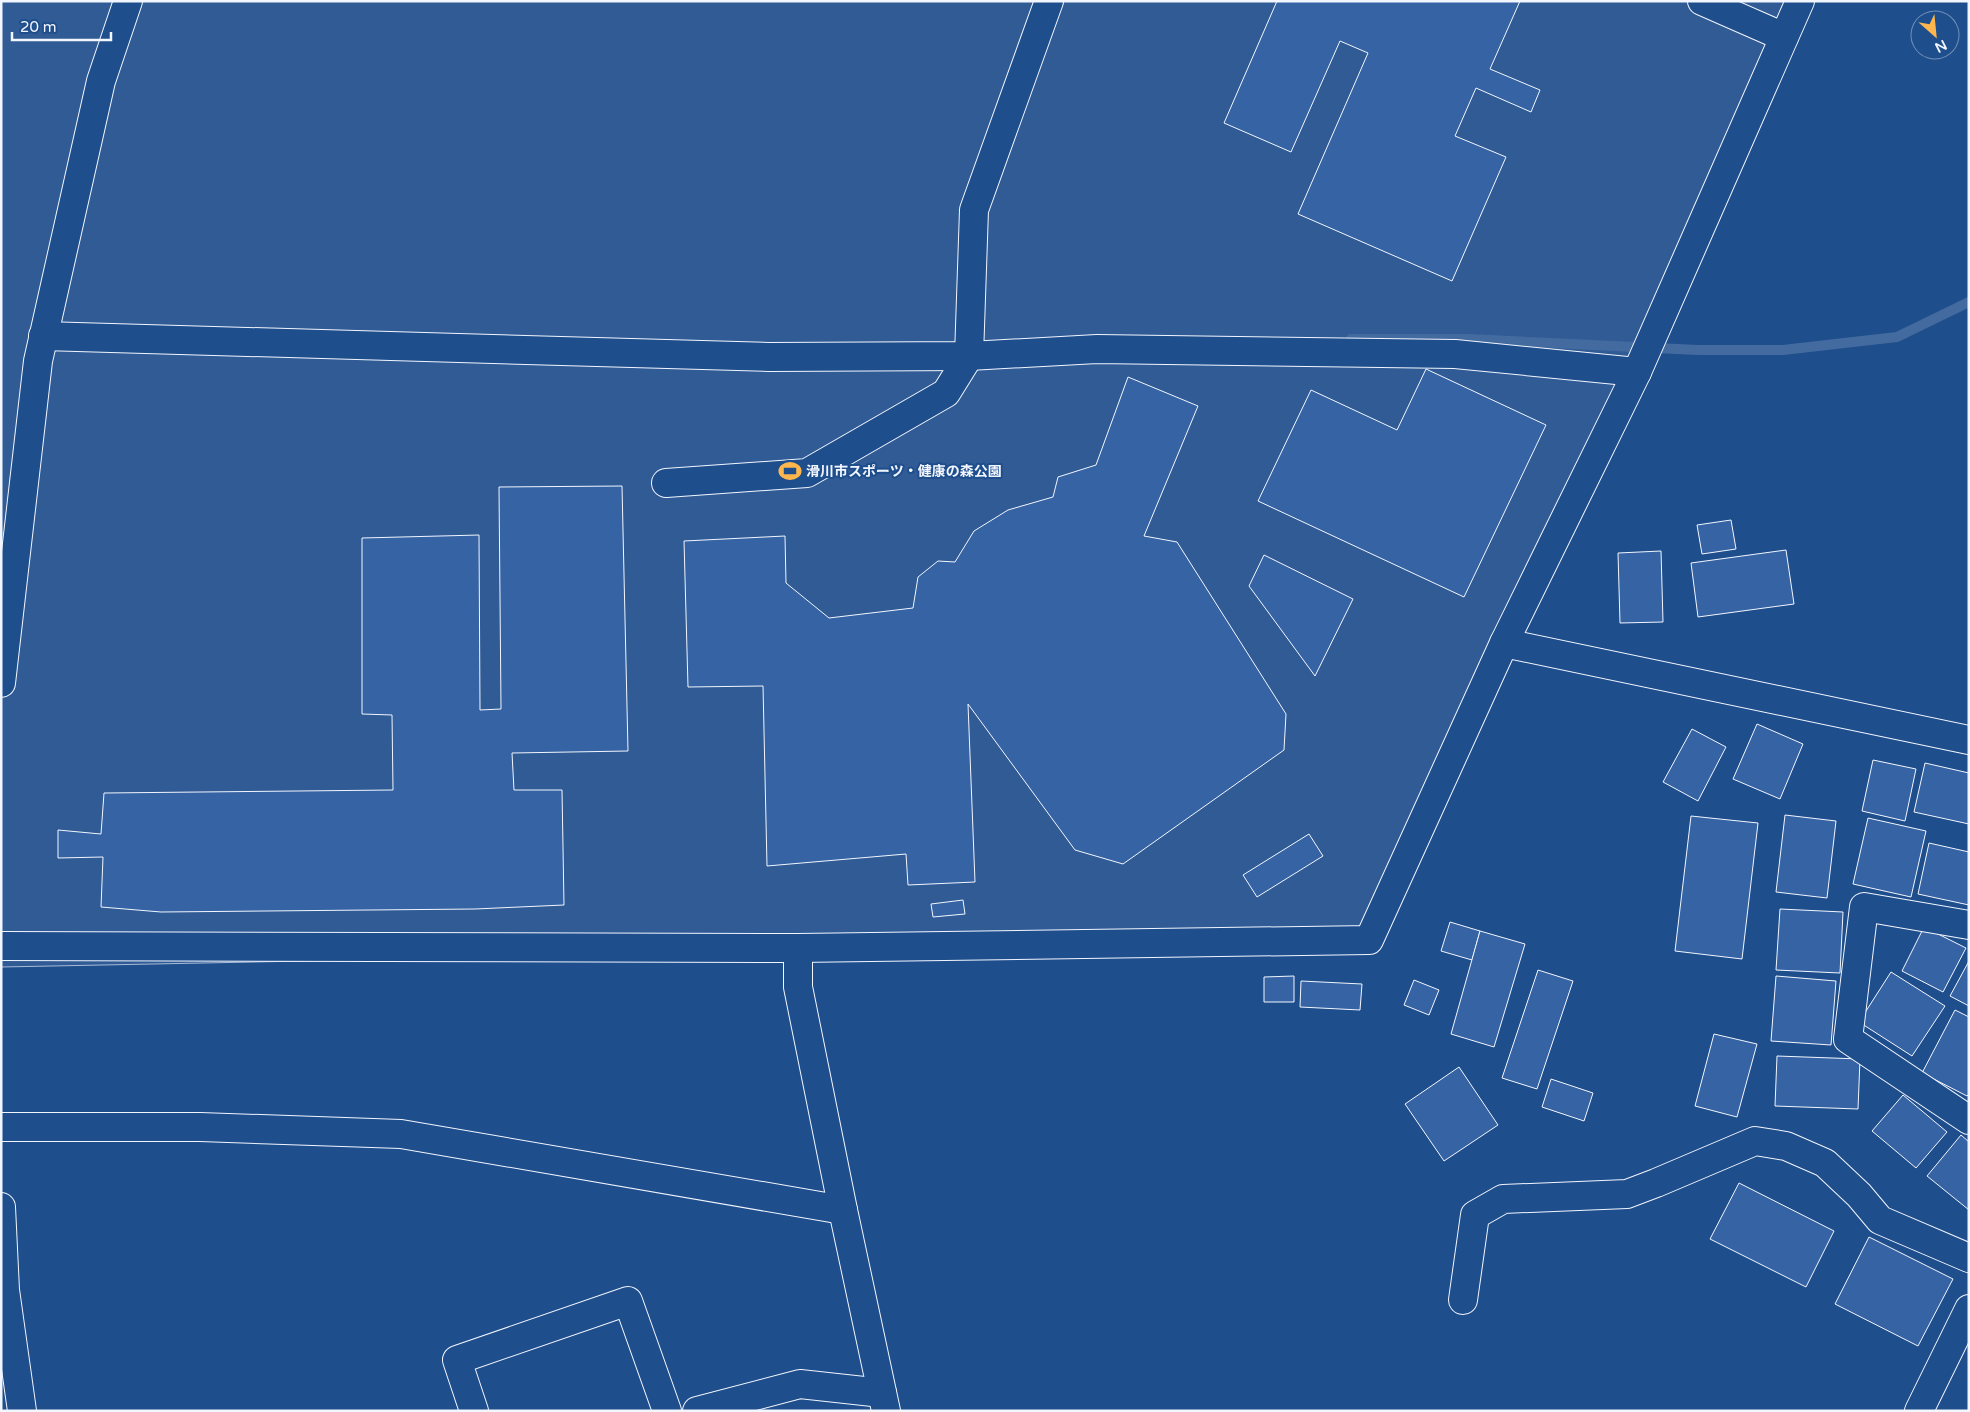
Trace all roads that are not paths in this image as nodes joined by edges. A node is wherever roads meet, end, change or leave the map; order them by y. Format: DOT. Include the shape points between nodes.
graph roads {
  1 [pos="128,1"];
  2 [pos="1049,1"];
  3 [pos="1702,1"];
  4 [pos="1800,1"];
  5 [pos="1784,37"];
  6 [pos="43,336"];
  7 [pos="969,356"];
  8 [pos="1637,372"];
  9 [pos="666,483"];
  10 [pos="1504,643"];
  11 [pos="1,683"];
  12 [pos="1969,740"];
  13 [pos="1969,926"];
  14 [pos="1,946"];
  15 [pos="798,948"];
  16 [pos="1969,1120"];
  17 [pos="1,1127"];
  18 [pos="1,1207"];
  19 [pos="843,1210"];
  20 [pos="1969,1258"];
  21 [pos="1463,1300"];
  22 [pos="1969,1309"];
  23 [pos="884,1402"];
  24 [pos="22,1411"];
  25 [pos="474,1411"];
  26 [pos="667,1411"];
  27 [pos="697,1411"];
  28 [pos="1919,1411"];
  1 -- 6 [label="street" via="101,81"];
  2 -- 7 [label="street" via="974,210"];
  3 -- 5 [label="street"];
  4 -- 5 [label="street"];
  5 -- 8 [label="street"];
  6 -- 7 [label="street" via="769,358"];
  6 -- 11 [label="street"];
  7 -- 8 [label="street" via="1097,349 1455,354"];
  7 -- 9 [label="street" via="946,393 808,474"];
  8 -- 10 [label="street"];
  10 -- 12 [label="street"];
  10 -- 15 [label="street" via="1369,940"];
  13 -- 16 [label="street" via="1864,907 1848,1039"];
  14 -- 15 [label="street"];
  15 -- 19 [label="street" via="798,987"];
  17 -- 19 [label="street" via="200,1127 401,1134"];
  18 -- 24 [label="street" via="5,1290"];
  19 -- 23 [label="street"];
  20 -- 21 [label="street" via="1880,1220 1825,1163 1786,1146 1755,1141 1627,1194 1503,1199 1475,1215"];
  22 -- 28 [label="street"];
  23 -- 27 [label="street" via="800,1384"];
  25 -- 26 [label="street" via="457,1360 628,1301"];
}
